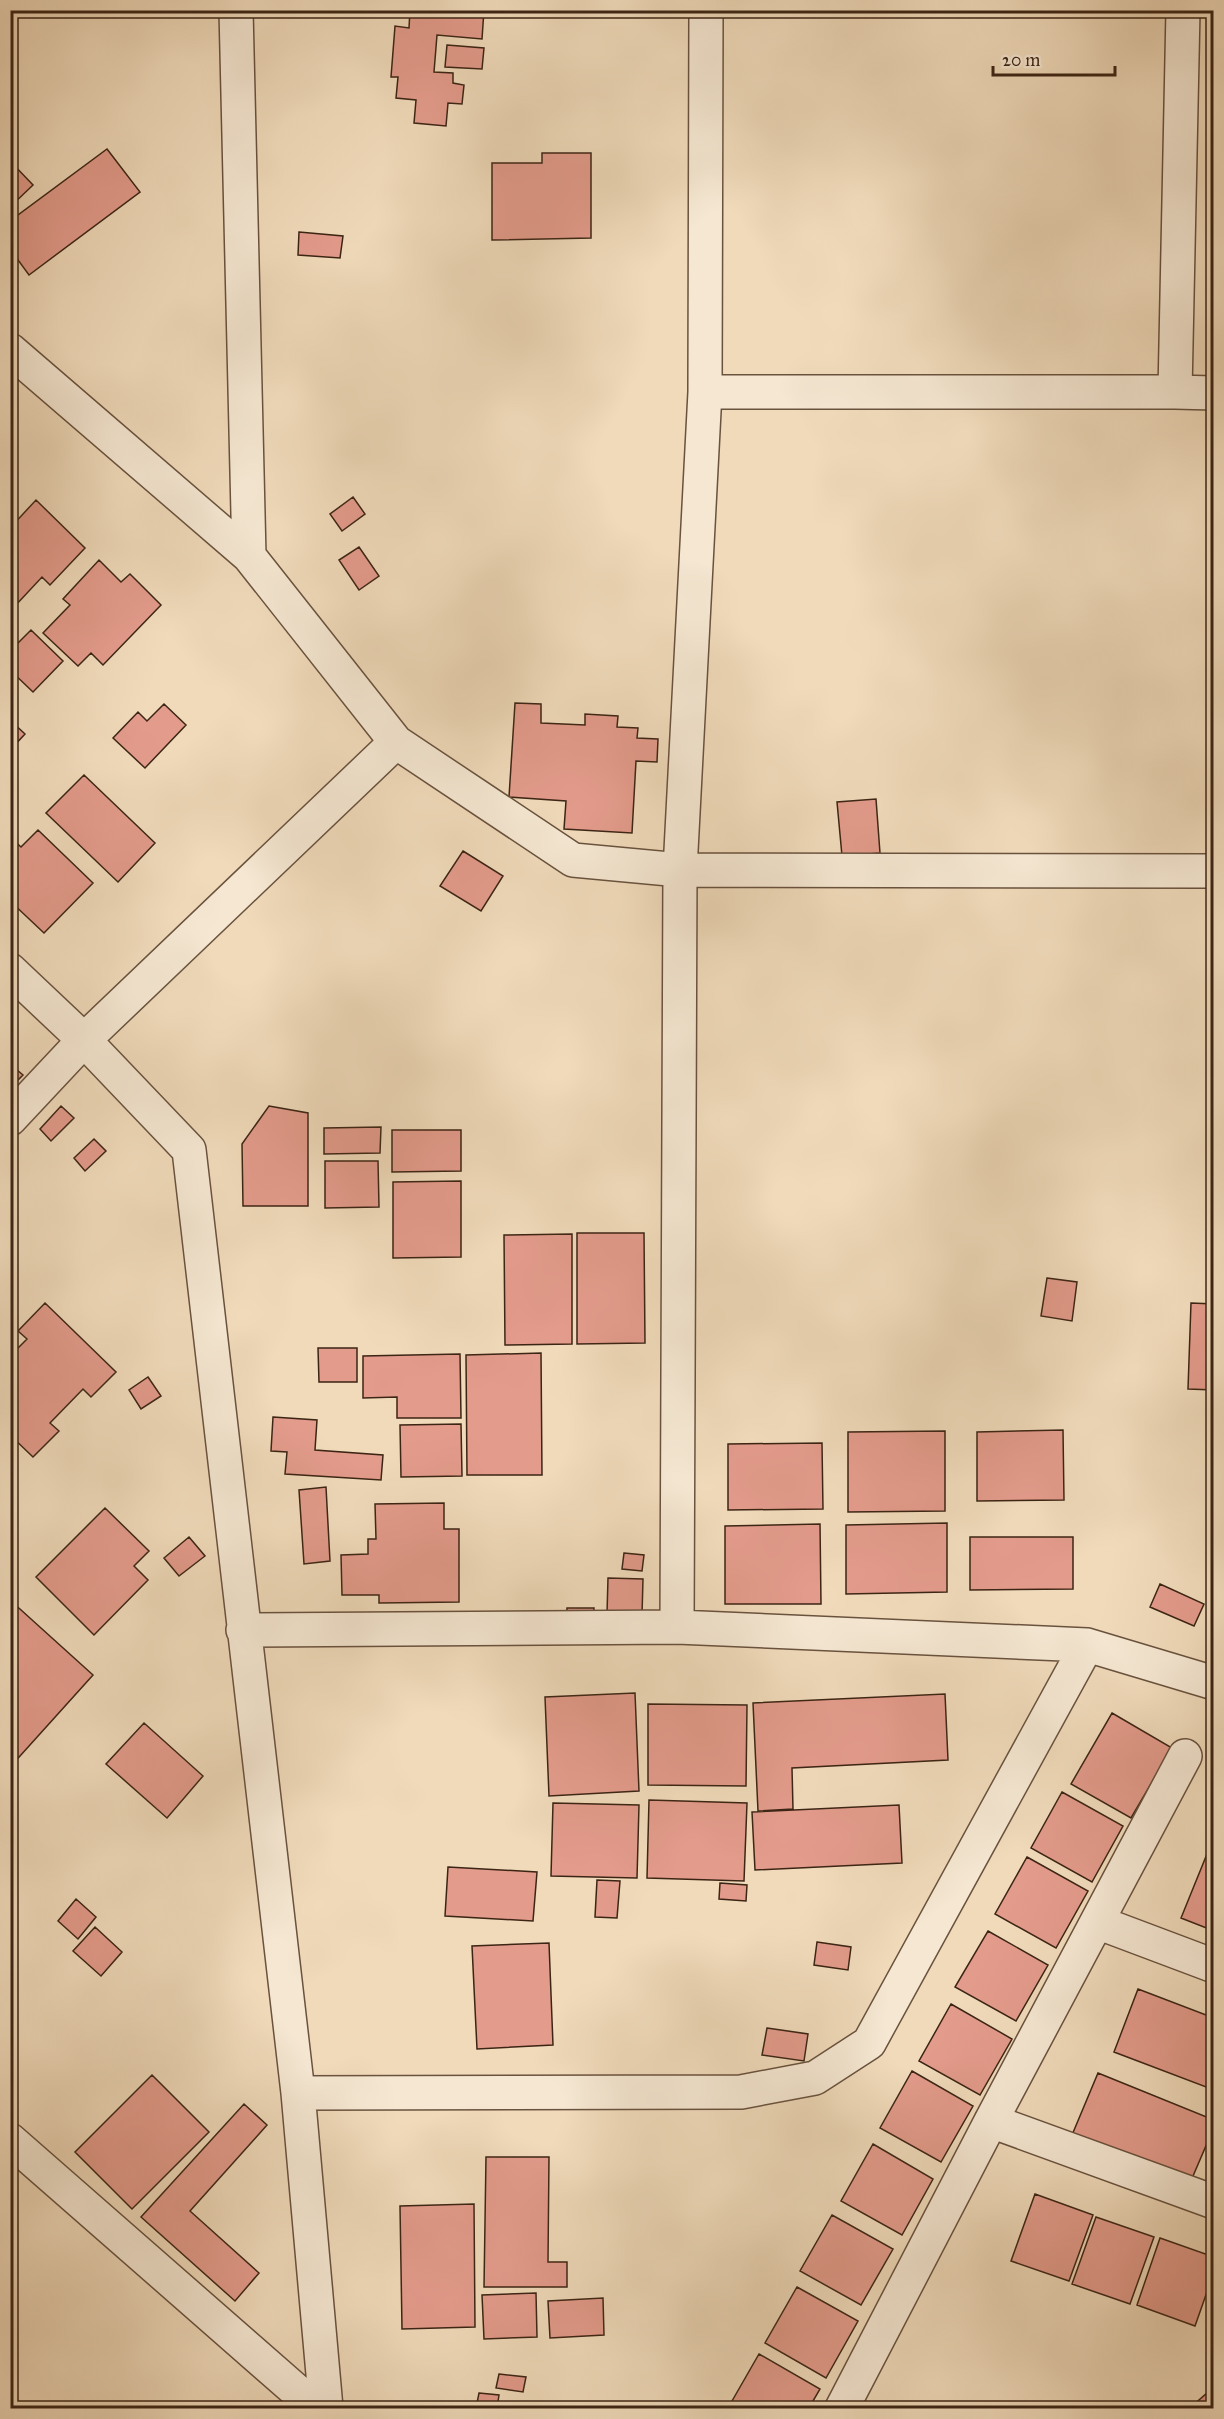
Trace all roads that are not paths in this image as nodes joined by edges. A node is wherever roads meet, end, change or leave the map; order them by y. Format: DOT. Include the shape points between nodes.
graph roads {
  1 [pos="236,10"];
  2 [pos="706,10"];
  3 [pos="1184,10"];
  4 [pos="10,350"];
  5 [pos="705,392"];
  6 [pos="1175,392"];
  7 [pos="1214,393"];
  8 [pos="249,556"];
  9 [pos="396,742"];
  10 [pos="680,870"];
  11 [pos="1214,871"];
  12 [pos="10,970"];
  13 [pos="84,1040"];
  14 [pos="10,1119"];
  15 [pos="677,1627"];
  16 [pos="243,1630"];
  17 [pos="1087,1645"];
  18 [pos="1214,1683"];
  19 [pos="1185,1756"];
  20 [pos="1097,1922"];
  21 [pos="1214,1966"];
  22 [pos="298,2092"];
  23 [pos="991,2121"];
  24 [pos="10,2140"];
  25 [pos="1214,2202"];
  26 [pos="316,2409"];
  27 [pos="326,2409"];
  28 [pos="842,2409"];
  1 -- 8 [label="street"];
  2 -- 5 [label="street"];
  3 -- 6 [label="street"];
  4 -- 8 [label="street"];
  5 -- 6 [label="street"];
  5 -- 10 [label="street"];
  6 -- 7 [label="street"];
  8 -- 9 [label="street"];
  9 -- 10 [label="street" via="573,860"];
  9 -- 13 [label="street"];
  10 -- 11 [label="street"];
  10 -- 15 [label="street"];
  12 -- 13 [label="street"];
  13 -- 14 [label="street"];
  13 -- 16 [label="street" via="189,1150"];
  15 -- 16 [label="street"];
  15 -- 17 [label="street"];
  16 -- 22 [label="street"];
  17 -- 18 [label="street"];
  17 -- 22 [label="street" via="869,2043 815,2078 741,2092"];
  19 -- 20 [label="street"];
  20 -- 21 [label="street"];
  20 -- 23 [label="street"];
  22 -- 27 [label="street"];
  23 -- 25 [label="street"];
  23 -- 28 [label="street"];
  24 -- 26 [label="street"];
}
